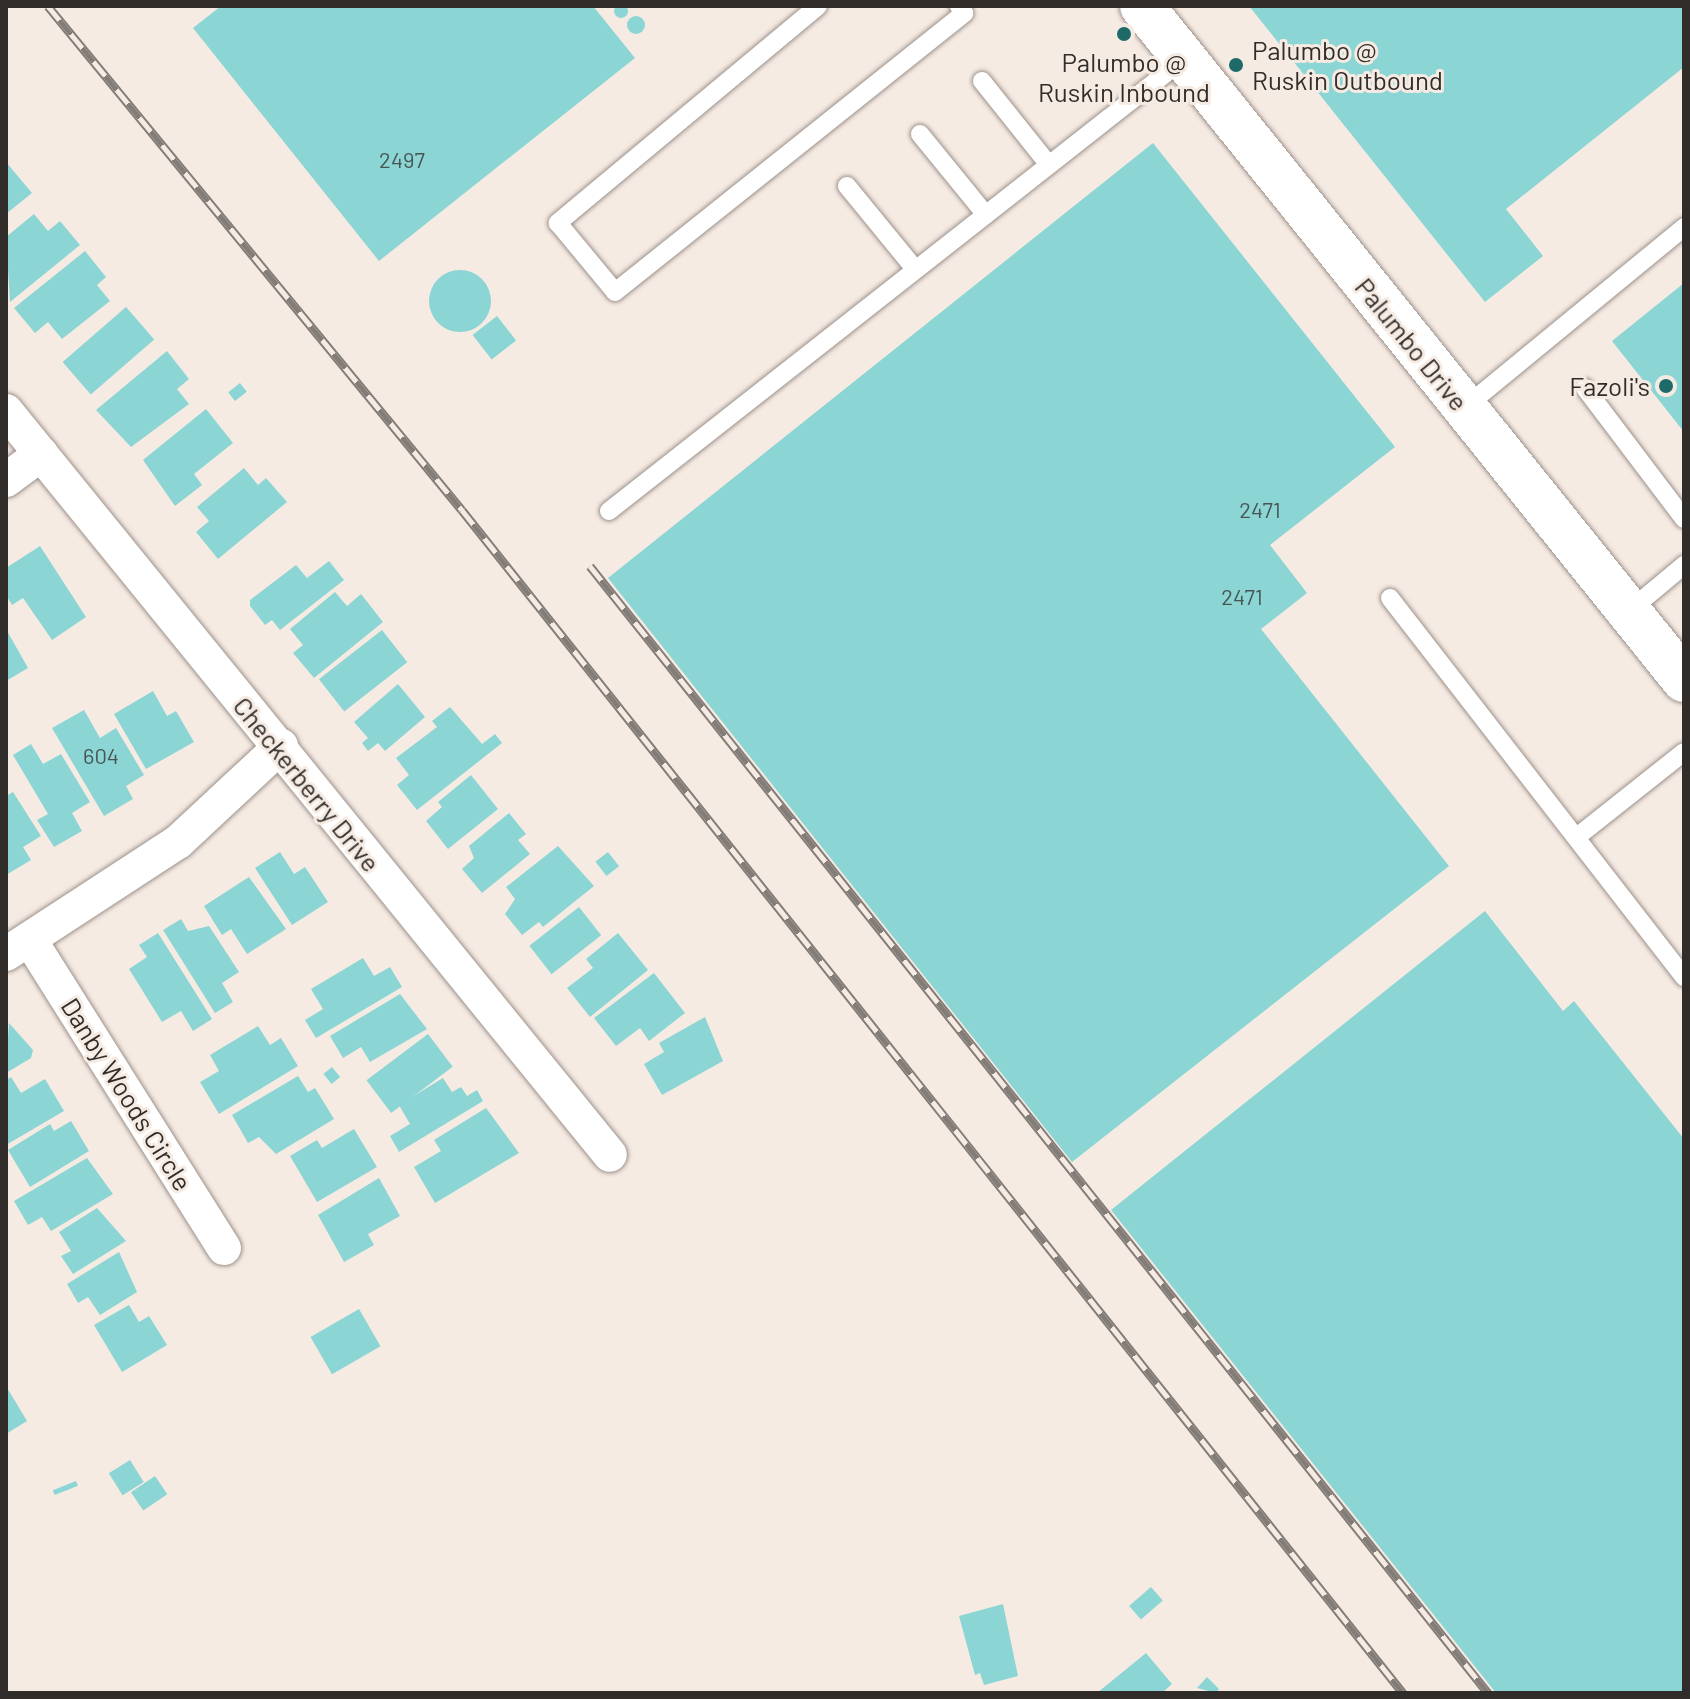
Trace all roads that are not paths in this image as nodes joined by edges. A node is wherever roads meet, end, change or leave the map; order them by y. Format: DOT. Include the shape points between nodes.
graph roads {
  1 [pos="818,6"];
  2 [pos="959,6"];
  3 [pos="1142,6"];
  4 [pos="1184,59"];
  5 [pos="982,81"];
  6 [pos="920,134"];
  7 [pos="1049,165"];
  8 [pos="847,186"];
  9 [pos="986,215"];
  10 [pos="1684,227"];
  11 [pos="915,269"];
  12 [pos="1585,388"];
  13 [pos="1464,408"];
  14 [pos="6,411"];
  15 [pos="41,454"];
  16 [pos="6,480"];
  17 [pos="609,511"];
  18 [pos="1684,519"];
  19 [pos="1684,565"];
  20 [pos="1390,598"];
  21 [pos="1629,611"];
  22 [pos="1684,680"];
  23 [pos="281,746"];
  24 [pos="1684,752"];
  25 [pos="1578,836"];
  26 [pos="18,947"];
  27 [pos="1684,977"];
  28 [pos="610,1155"];
  29 [pos="224,1248"];
  1 -- 2 [label="lane" via="558,223 615,292 964,13"];
  3 -- 4 [label="street, Palumbo Drive"];
  4 -- 7 [label="lane"];
  4 -- 13 [label="street, Palumbo Drive"];
  5 -- 7 [label="lane"];
  6 -- 9 [label="lane"];
  7 -- 9 [label="lane"];
  8 -- 11 [label="lane"];
  9 -- 11 [label="lane"];
  10 -- 13 [label="lane"];
  11 -- 17 [label="lane"];
  12 -- 18 [label="lane"];
  13 -- 21 [label="street, Palumbo Drive"];
  14 -- 15 [label="street, Checkerberry Drive"];
  15 -- 16 [label="street"];
  15 -- 23 [label="street, Checkerberry Drive"];
  19 -- 21 [label="lane"];
  20 -- 25 [label="lane"];
  21 -- 22 [label="street, Palumbo Drive"];
  23 -- 26 [label="street" via="178,842"];
  23 -- 28 [label="street, Checkerberry Drive"];
  24 -- 25 [label="lane"];
  25 -- 27 [label="lane"];
  26 -- 29 [label="street, Danby Woods Circle"];
}
